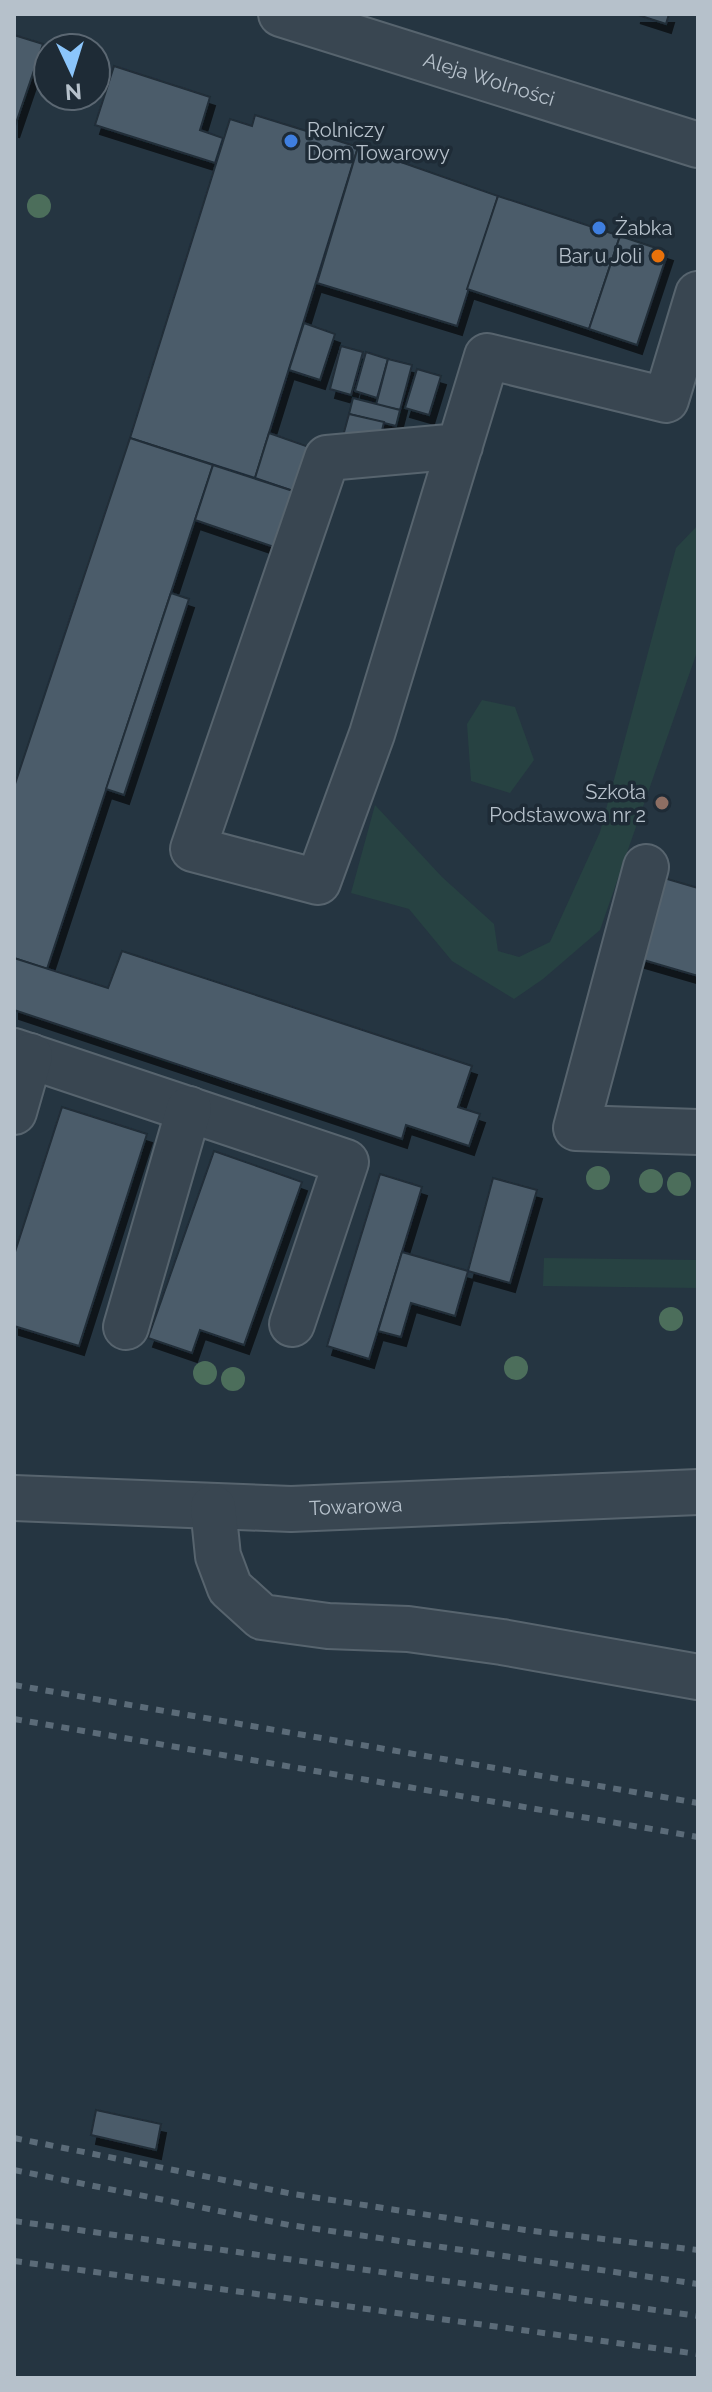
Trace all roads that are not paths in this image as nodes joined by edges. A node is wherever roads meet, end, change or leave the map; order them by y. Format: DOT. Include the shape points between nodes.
graph roads {
  1 [pos="281,14"];
  2 [pos="698,145"];
  3 [pos="698,294"];
  4 [pos="460,446"];
  5 [pos="646,867"];
  6 [pos="22,1053"];
  7 [pos="189,1109"];
  8 [pos="14,1112"];
  9 [pos="698,1132"];
  10 [pos="292,1324"];
  11 [pos="126,1327"];
  12 [pos="698,1492"];
  13 [pos="14,1498"];
  14 [pos="213,1507"];
  15 [pos="698,1677"];
  1 -- 2 [label="street, Aleja Wolności"];
  3 -- 4 [label="street" via="666,400 487,356"];
  4 -- 4 [label="street" via="327,458 193,849 318,882 372,734"];
  5 -- 9 [label="street" via="576,1128"];
  6 -- 7 [label="street"];
  6 -- 8 [label="street"];
  7 -- 10 [label="street" via="346,1162"];
  7 -- 11 [label="street"];
  12 -- 14 [label="street, Towarowa" via="291,1509"];
  13 -- 14 [label="street, Towarowa"];
  14 -- 15 [label="street" via="218,1556 230,1588 262,1617 408,1629"];
}
